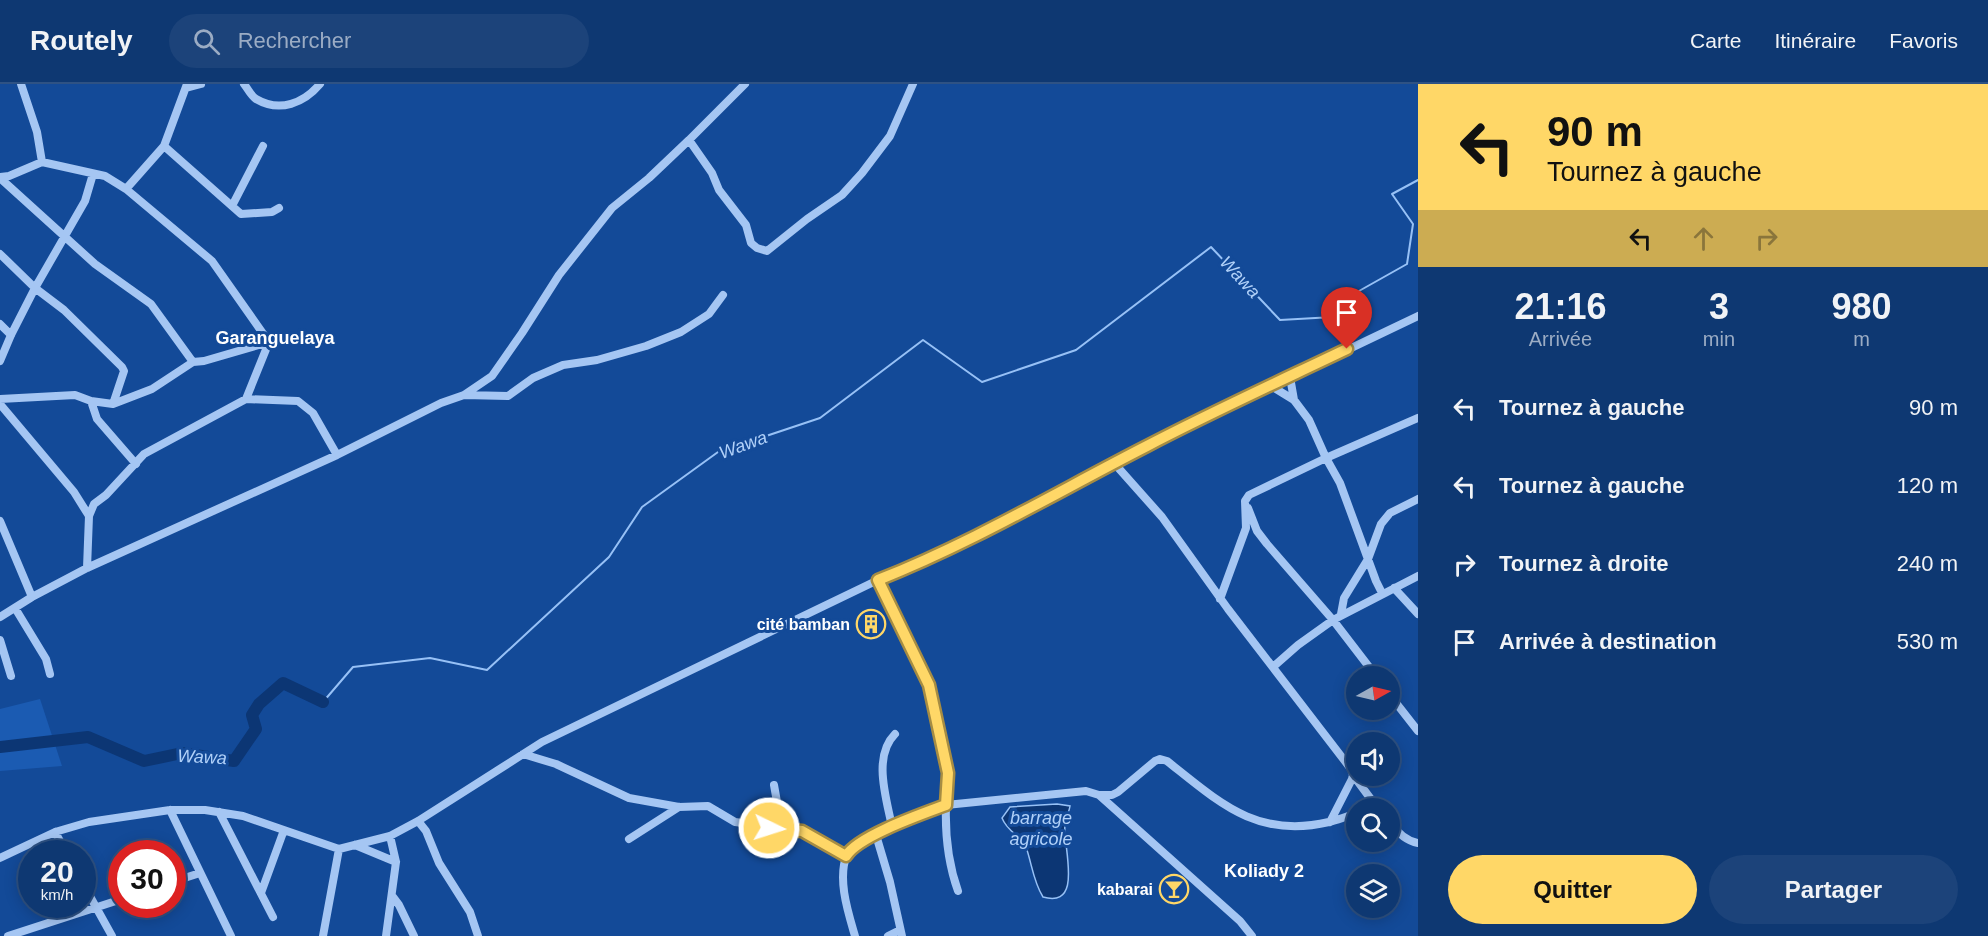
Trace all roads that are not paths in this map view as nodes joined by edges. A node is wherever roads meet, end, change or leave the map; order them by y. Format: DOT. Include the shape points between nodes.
graph roads {
  1 [pos="21,84"];
  2 [pos="201,84"];
  3 [pos="244,84"];
  4 [pos="320,84"];
  5 [pos="745,84"];
  6 [pos="913,84"];
  7 [pos="187,86"];
  8 [pos="690,140"];
  9 [pos="164,146"];
  10 [pos="263,146"];
  11 [pos="42,162"];
  12 [pos="93,174"];
  13 [pos="0,178"];
  14 [pos="126,189"];
  15 [pos="232,206"];
  16 [pos="279,208"];
  17 [pos="66,238"];
  18 [pos="0,254"];
  19 [pos="35,288"];
  20 [pos="723,295"];
  21 [pos="1418,316"];
  22 [pos="0,324"];
  23 [pos="11,335"];
  24 [pos="269,342"];
  25 [pos="0,361"];
  26 [pos="193,362"];
  27 [pos="1290,376"];
  28 [pos="1271,386"];
  29 [pos="464,395"];
  30 [pos="0,399"];
  31 [pos="246,399"];
  32 [pos="1293,400"];
  33 [pos="91,401"];
  34 [pos="0,404"];
  35 [pos="113,404"];
  36 [pos="1418,418"];
  37 [pos="337,455"];
  38 [pos="1326,458"];
  39 [pos="1114,463"];
  40 [pos="136,464"];
  41 [pos="1418,499"];
  42 [pos="1245,501"];
  43 [pos="89,516"];
  44 [pos="0,521"];
  45 [pos="1368,560"];
  46 [pos="87,568"];
  47 [pos="1418,576"];
  48 [pos="878,580"];
  49 [pos="1394,588"];
  50 [pos="1382,593"];
  51 [pos="32,597"];
  52 [pos="1221,599"];
  53 [pos="15,608"];
  54 [pos="1341,614"];
  55 [pos="1418,614"];
  56 [pos="0,617"];
  57 [pos="1333,620"];
  58 [pos="0,640"];
  59 [pos="1368,666"];
  60 [pos="1273,668"];
  61 [pos="50,674"];
  62 [pos="11,676"];
  63 [pos="1400,708"];
  64 [pos="1418,731"];
  65 [pos="895,734"];
  66 [pos="523,754"];
  67 [pos="1346,763"];
  68 [pos="774,785"];
  69 [pos="1348,786"];
  70 [pos="1099,795"];
  71 [pos="946,805"];
  72 [pos="679,807"];
  73 [pos="170,810"];
  74 [pos="219,812"];
  75 [pos="1346,817"];
  76 [pos="418,821"];
  77 [pos="1330,822"];
  78 [pos="892,826"];
  79 [pos="769,828"];
  80 [pos="284,830"];
  81 [pos="56,832"];
  82 [pos="1400,834"];
  83 [pos="876,835"];
  84 [pos="390,836"];
  85 [pos="628,839"];
  86 [pos="60,840"];
  87 [pos="1418,843"];
  88 [pos="354,845"];
  89 [pos="339,849"];
  90 [pos="846,856"];
  91 [pos="0,858"];
  92 [pos="396,862"];
  93 [pos="200,873"];
  94 [pos="186,878"];
  95 [pos="958,891"];
  96 [pos="261,893"];
  97 [pos="393,897"];
  98 [pos="108,903"];
  99 [pos="96,907"];
  100 [pos="273,917"];
  101 [pos="63,918"];
  102 [pos="901,933"];
  103 [pos="227,935"];
  104 [pos="8,936"];
  105 [pos="112,936"];
  106 [pos="323,936"];
  107 [pos="386,936"];
  108 [pos="414,936"];
  109 [pos="478,936"];
  110 [pos="855,936"];
  111 [pos="888,936"];
  112 [pos="1252,936"];
  1 -- 11 [label="street"];
  2 -- 7 [label="street"];
  3 -- 4 [label="street" via="255,98 286,106 310,96"];
  5 -- 8 [label="street"];
  6 -- 8 [label="street" via="890,136 842,195 767,251 752,243 746,225 719,190"];
  7 -- 9 [label="street"];
  8 -- 29 [label="street" via="612,208 559,275 492,376"];
  9 -- 14 [label="street"];
  9 -- 15 [label="street"];
  10 -- 15 [label="street"];
  11 -- 12 [label="street"];
  11 -- 13 [label="street"];
  12 -- 14 [label="street" via="105,176"];
  12 -- 17 [label="street" via="85,201"];
  13 -- 17 [label="street"];
  14 -- 24 [label="street" via="212,261"];
  15 -- 16 [label="street" via="241,214"];
  17 -- 19 [label="street"];
  17 -- 26 [label="street" via="94,264 151,304"];
  18 -- 19 [label="street"];
  19 -- 23 [label="street"];
  19 -- 35 [label="street" via="64,310 122,367"];
  20 -- 29 [label="street" via="709,314 681,332 646,346 597,360 563,364 508,396"];
  21 -- 27 [label="street"];
  22 -- 23 [label="street"];
  23 -- 25 [label="street"];
  24 -- 26 [label="street"];
  24 -- 31 [label="street"];
  26 -- 35 [label="street" via="152,389"];
  27 -- 28 [label="street"];
  27 -- 32 [label="street"];
  28 -- 32 [label="street"];
  28 -- 39 [label="street"];
  29 -- 37 [label="street"];
  30 -- 33 [label="street" via="75,394"];
  31 -- 37 [label="street" via="298,401 313,413"];
  31 -- 40 [label="street" via="154,448"];
  32 -- 38 [label="street" via="1309,420"];
  33 -- 35 [label="street"];
  33 -- 40 [label="street" via="97,419"];
  34 -- 43 [label="street" via="74,492"];
  36 -- 38 [label="street"];
  37 -- 46 [label="street"];
  38 -- 42 [label="street"];
  38 -- 45 [label="street" via="1340,483"];
  39 -- 48 [label="street" via="924,562"];
  39 -- 52 [label="street" via="1161,517"];
  40 -- 43 [label="street" via="94,504"];
  41 -- 45 [label="street" via="1390,513 1381,524"];
  42 -- 52 [label="street" via="1246,528"];
  42 -- 57 [label="street" via="1257,531"];
  43 -- 46 [label="street"];
  44 -- 51 [label="street"];
  45 -- 50 [label="street"];
  45 -- 54 [label="street" via="1344,598"];
  46 -- 51 [label="street"];
  47 -- 49 [label="street"];
  48 -- 66 [label="street"];
  48 -- 71 [label="street" via="929,685 948,773"];
  49 -- 50 [label="street"];
  49 -- 55 [label="street"];
  50 -- 54 [label="street"];
  51 -- 53 [label="street"];
  52 -- 60 [label="street"];
  53 -- 56 [label="street"];
  53 -- 61 [label="street" via="46,659"];
  54 -- 57 [label="street"];
  57 -- 59 [label="street"];
  57 -- 60 [label="street"];
  58 -- 62 [label="street"];
  60 -- 67 [label="street"];
  63 -- 64 [label="street"];
  65 -- 78 [label="street" via="886,746 882,770"];
  66 -- 72 [label="street" via="556,764 629,798"];
  66 -- 76 [label="street"];
  68 -- 79 [label="street" via="777,802"];
  69 -- 77 [label="street"];
  70 -- 71 [label="street" via="1086,791"];
  70 -- 77 [label="street" via="1118,792 1160,759 1220,801 1261,823 1289,827"];
  70 -- 112 [label="street"];
  71 -- 78 [label="street"];
  71 -- 95 [label="street" via="945,832"];
  72 -- 79 [label="street" via="708,806 735,822"];
  72 -- 85 [label="street"];
  73 -- 74 [label="street"];
  73 -- 81 [label="street" via="89,822"];
  73 -- 93 [label="street"];
  74 -- 80 [label="street"];
  74 -- 96 [label="street"];
  75 -- 77 [label="street"];
  76 -- 84 [label="street"];
  76 -- 109 [label="street" via="470,912"];
  78 -- 83 [label="street"];
  79 -- 90 [label="street" via="802,831"];
  80 -- 89 [label="street"];
  80 -- 96 [label="street"];
  81 -- 86 [label="street"];
  81 -- 91 [label="street"];
  82 -- 87 [label="street"];
  83 -- 90 [label="street" via="851,848"];
  83 -- 102 [label="street"];
  84 -- 88 [label="street"];
  84 -- 92 [label="street"];
  88 -- 89 [label="street"];
  88 -- 92 [label="street"];
  89 -- 106 [label="street"];
  90 -- 110 [label="street" via="843,878"];
  92 -- 97 [label="street"];
  93 -- 94 [label="street"];
  93 -- 103 [label="street"];
  96 -- 100 [label="street"];
  97 -- 107 [label="street"];
  97 -- 108 [label="street"];
  98 -- 99 [label="street"];
  99 -- 105 [label="street"];
  101 -- 104 [label="street"];
  102 -- 111 [label="street"];
}
